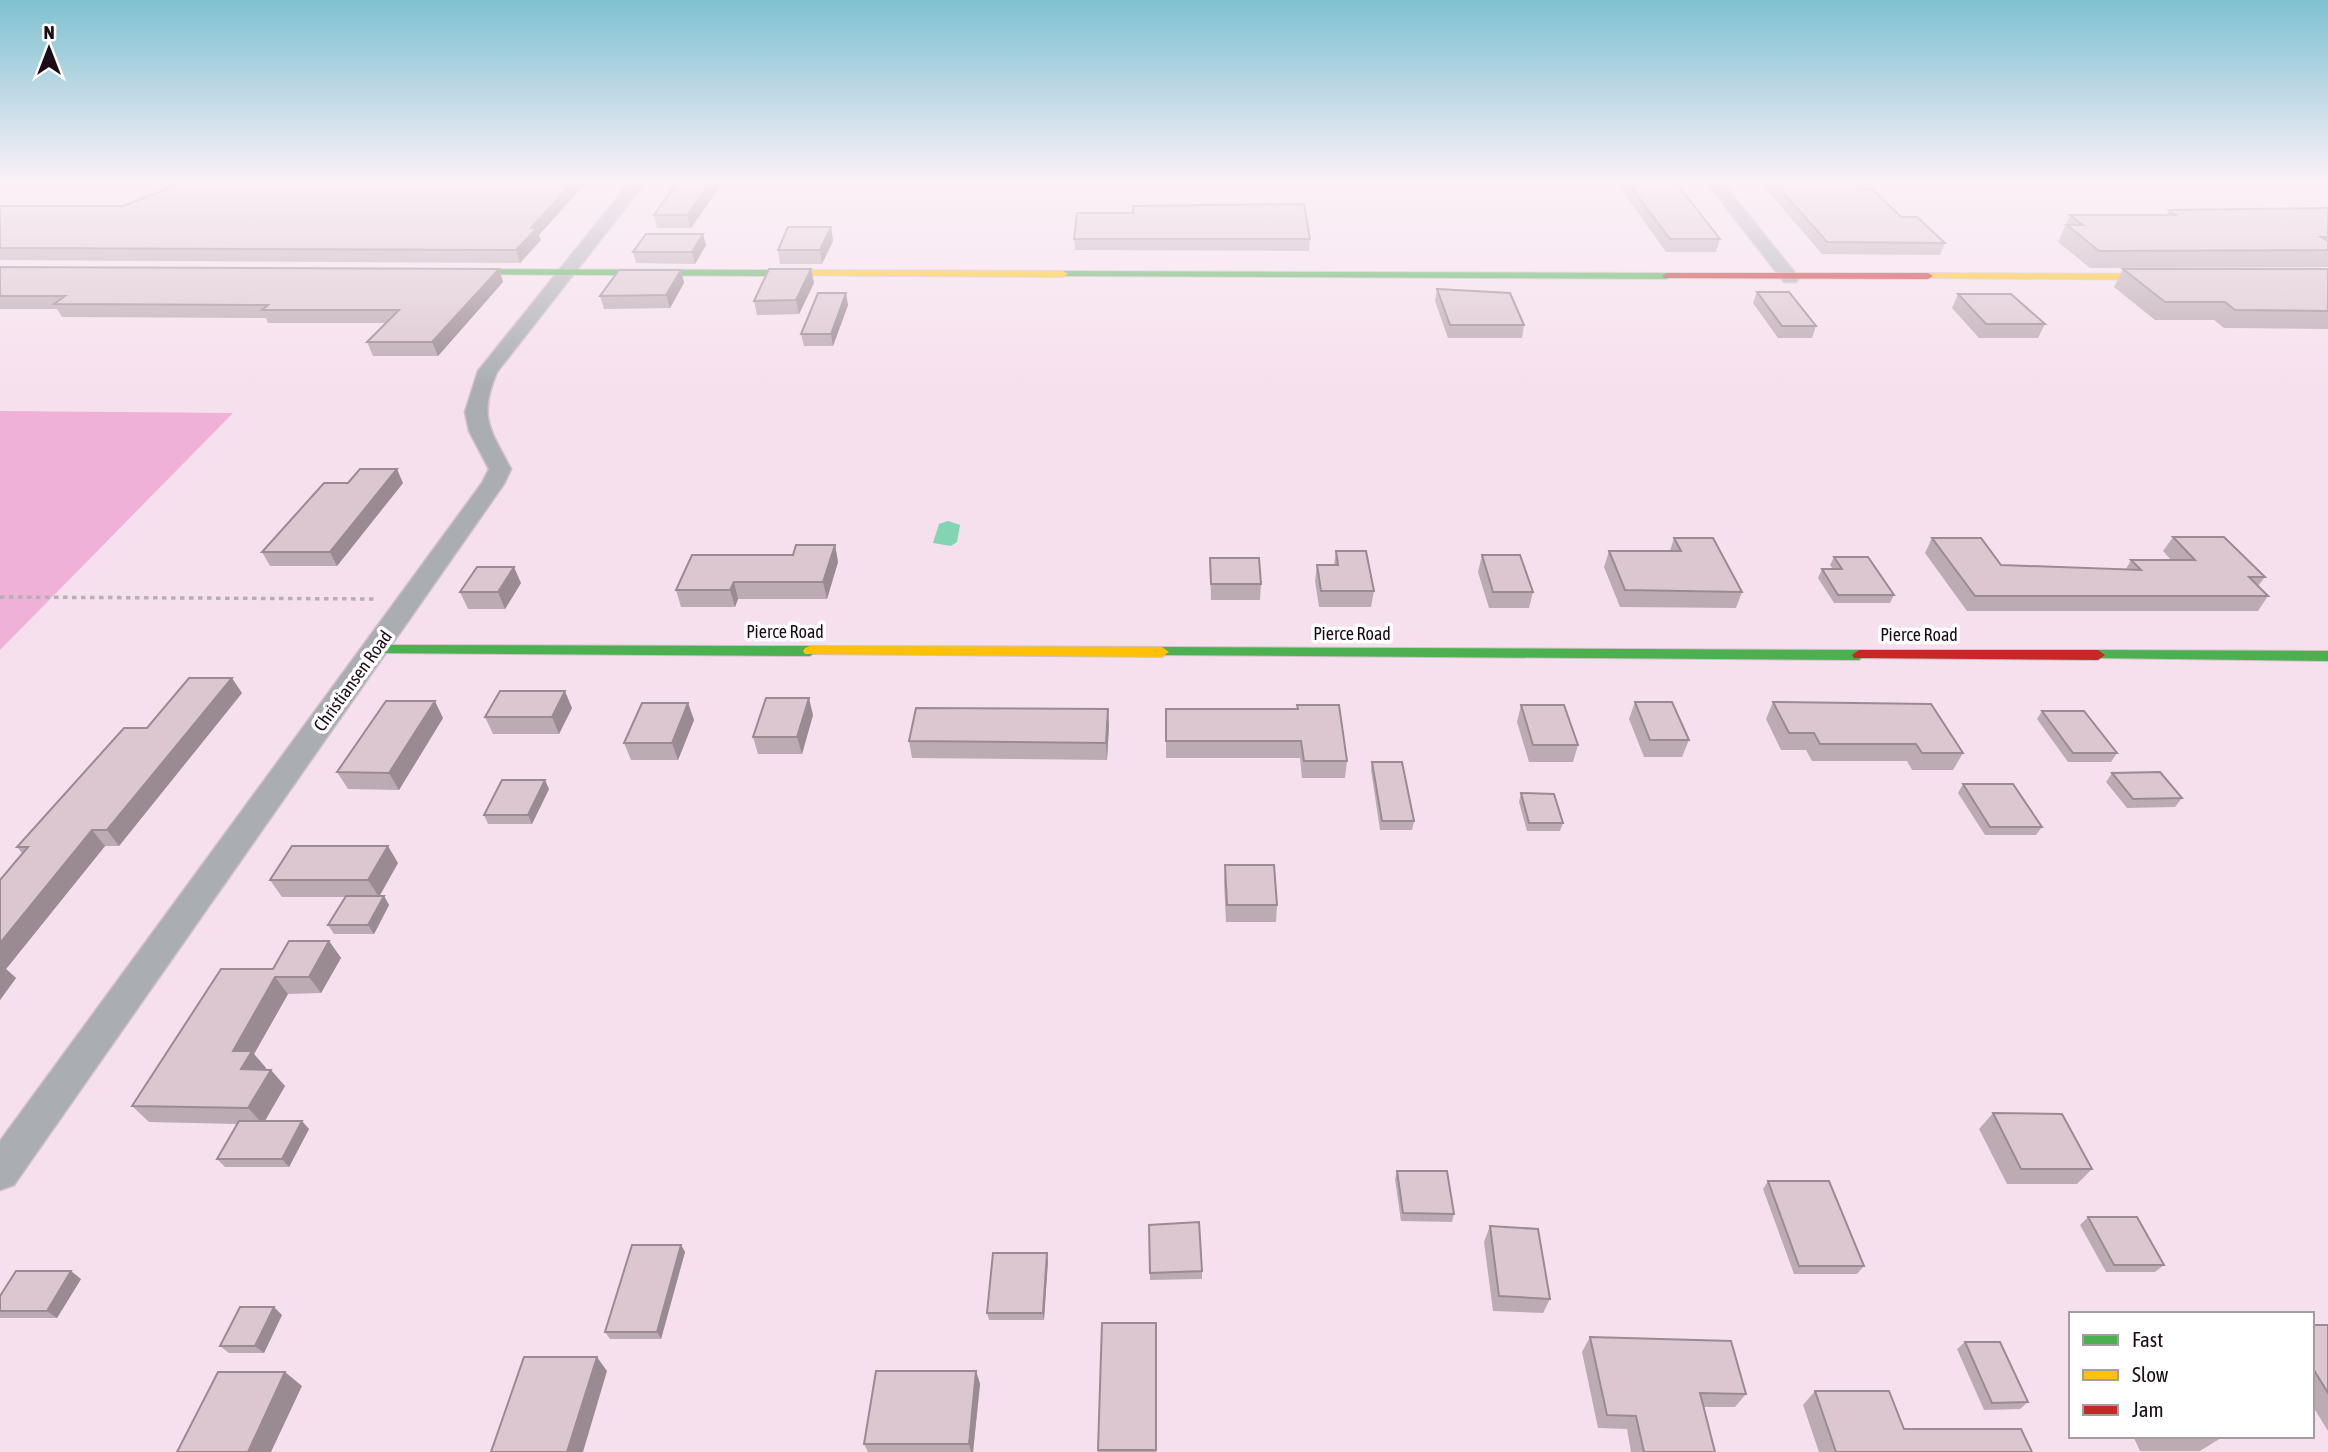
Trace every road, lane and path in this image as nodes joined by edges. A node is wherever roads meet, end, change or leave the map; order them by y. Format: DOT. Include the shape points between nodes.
graph roads {
  1 [pos="584,251"];
  2 [pos="1768,251"];
  3 [pos="437,272"];
  4 [pos="566,273"];
  5 [pos="2189,277"];
  6 [pos="1790,278"];
  7 [pos="0,597"];
  8 [pos="413,599"];
  9 [pos="375,650"];
  10 [pos="2328,656"];
  11 [pos="0,1172"];
  1 -- 4 [label="street, Christiansen Road"];
  2 -- 6 [label="street"];
  3 -- 4 [label="street"];
  4 -- 6 [label="street"];
  4 -- 8 [label="street, Christiansen Road" via="488,371 476,394 473,412 500,469"];
  5 -- 6 [label="street"];
  7 -- 8 [label="path"];
  8 -- 9 [label="street, Christiansen Road"];
  9 -- 10 [label="street, Pierce Road"];
  9 -- 11 [label="street, Christiansen Road"];
}
